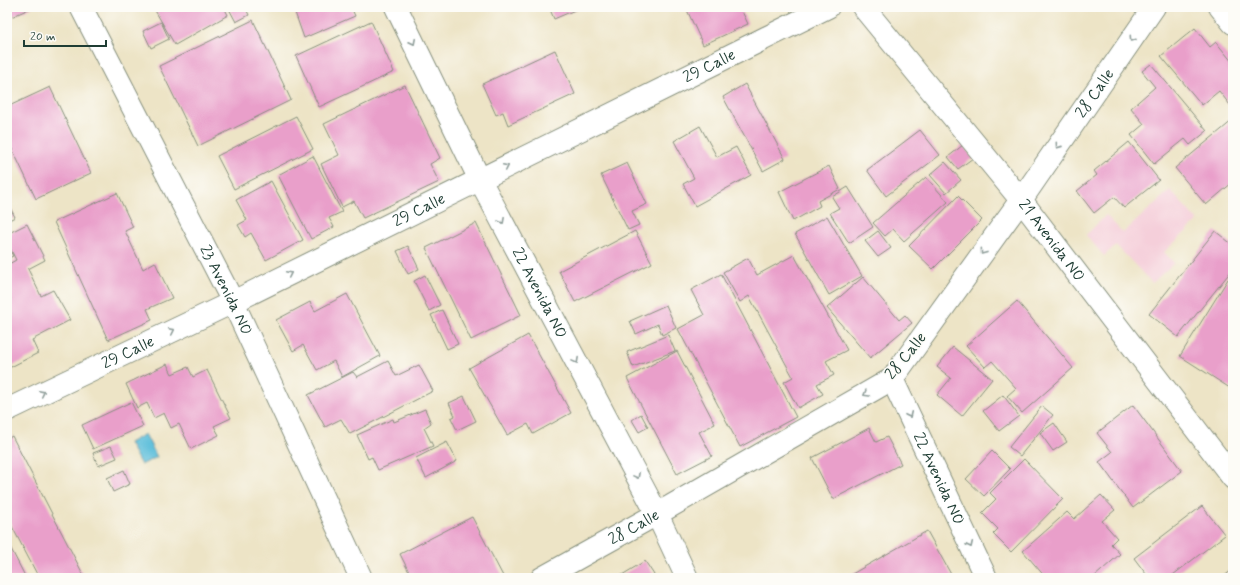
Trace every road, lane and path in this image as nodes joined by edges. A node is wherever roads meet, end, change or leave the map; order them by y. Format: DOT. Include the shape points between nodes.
graph roads {
  1 [pos="81,7"];
  2 [pos="396,7"];
  3 [pos="828,7"];
  4 [pos="863,7"];
  5 [pos="1154,7"];
  6 [pos="1220,7"];
  7 [pos="1233,23"];
  8 [pos="480,180"];
  9 [pos="1021,200"];
  10 [pos="233,302"];
  11 [pos="892,379"];
  12 [pos="7,410"];
  13 [pos="1233,478"];
  14 [pos="657,514"];
  15 [pos="361,578"];
  16 [pos="542,578"];
  17 [pos="687,578"];
  18 [pos="986,578"];
  1 -- 10 [label="street, 23 Avenida NO"];
  2 -- 8 [label="street, 22 Avenida NO, one-way"];
  8 -- 3 [label="street, 29 Calle, one-way"];
  4 -- 9 [label="street, 21 Avenida NO"];
  5 -- 9 [label="street, 28 Calle, one-way"];
  6 -- 7 [label="street"];
  10 -- 8 [label="street, 29 Calle, one-way"];
  8 -- 14 [label="street, 22 Avenida NO, one-way"];
  9 -- 11 [label="street, 28 Calle, one-way"];
  9 -- 13 [label="street, 21 Avenida NO"];
  12 -- 10 [label="street, 29 Calle, one-way"];
  10 -- 15 [label="street, 23 Avenida NO"];
  11 -- 14 [label="street, 28 Calle, one-way"];
  11 -- 18 [label="street, 22 Avenida NO, one-way"];
  14 -- 16 [label="street, 28 Calle"];
  14 -- 17 [label="street, 22 Avenida NO"];
}
